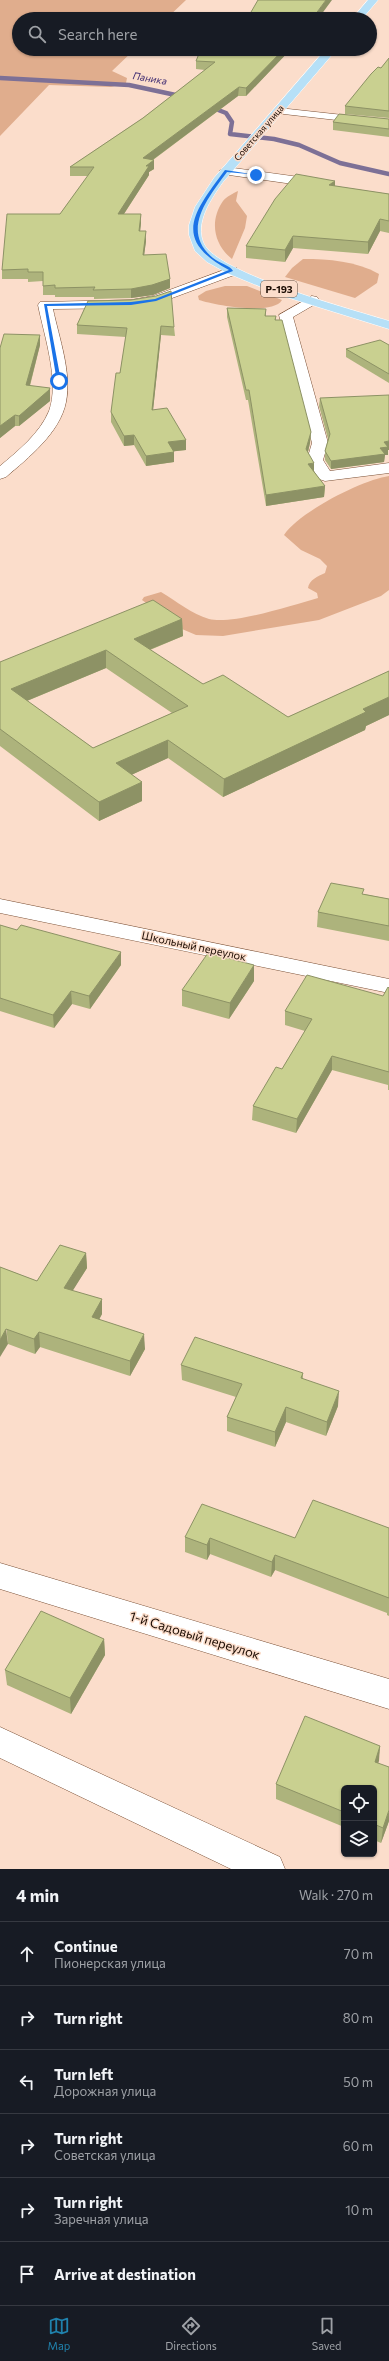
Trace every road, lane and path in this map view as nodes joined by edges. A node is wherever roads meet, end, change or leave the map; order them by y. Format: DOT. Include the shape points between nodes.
graph roads {
  1 [pos="373,0"];
  2 [pos="363,12"];
  3 [pos="326,56"];
  4 [pos="280,111"];
  5 [pos="389,123"];
  6 [pos="226,171"];
  7 [pos="337,187"];
  8 [pos="232,270"];
  9 [pos="312,300"];
  10 [pos="389,325"];
  11 [pos="389,468"];
  12 [pos="0,474"];
  13 [pos="0,906"];
  14 [pos="389,986"];
  15 [pos="0,1576"];
  16 [pos="389,1694"];
  17 [pos="0,1742"];
  18 [pos="268,1869"];
  1 -- 2 [label="main road"];
  3 -- 4 [label="main road, Советская улица / Р-193"];
  4 -- 5 [label="street"];
  4 -- 6 [label="main road, Советская улица / Р-193"];
  6 -- 7 [label="street"];
  6 -- 8 [label="main road, Советская улица / Р-193" via="207,197 195,223 195,236 201,249 213,260"];
  8 -- 9 [label="main road, Р-193"];
  8 -- 12 [label="street" via="156,300 131,304 45,305 59,381 59,402 43,432"];
  9 -- 10 [label="main road, Р-193"];
  9 -- 11 [label="street" via="286,315 320,443 316,460 325,476"];
  13 -- 14 [label="street, Школьный переулок"];
  15 -- 16 [label="street, 1-й Садовый переулок"];
  17 -- 18 [label="street"];
}
